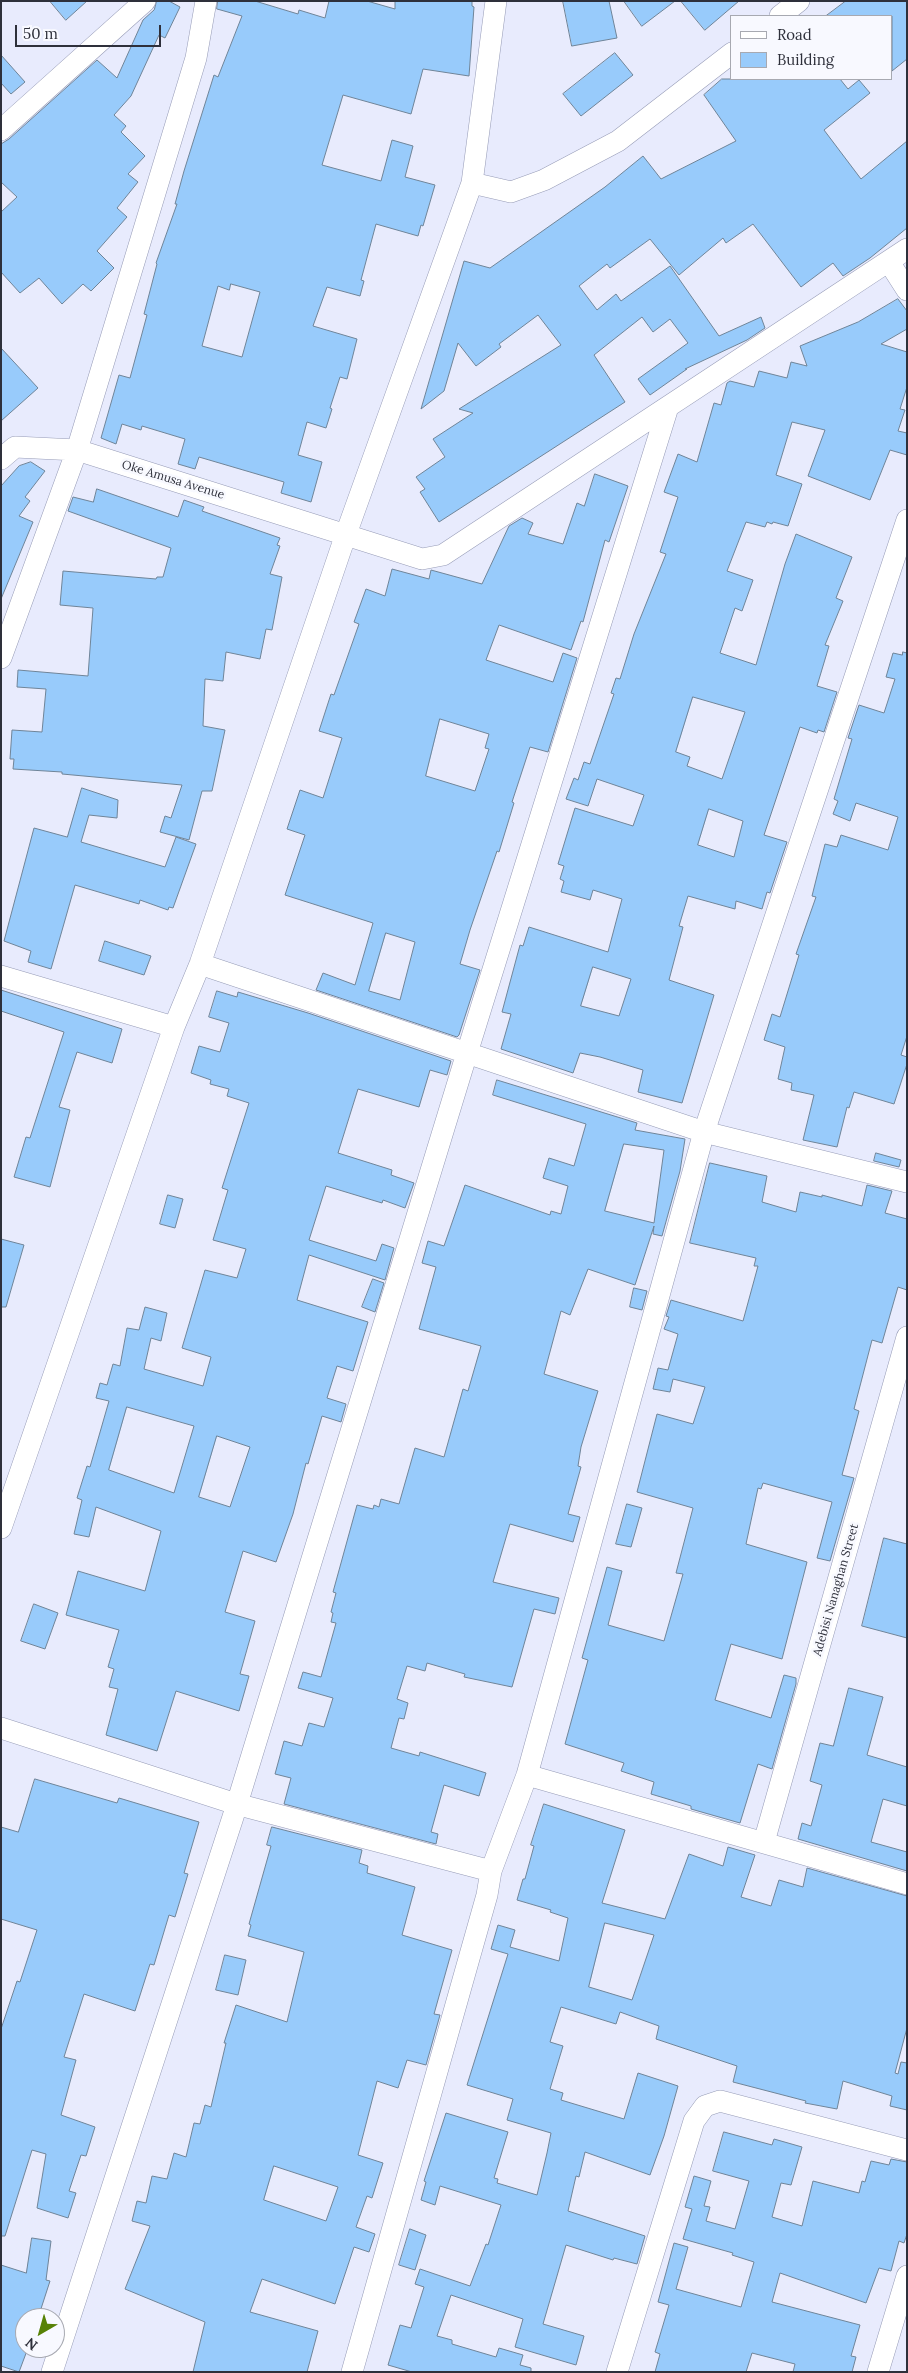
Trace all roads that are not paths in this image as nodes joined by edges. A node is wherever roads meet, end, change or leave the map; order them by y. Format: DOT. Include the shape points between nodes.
graph roads {
  1 [pos="145,1"];
  2 [pos="206,1"];
  3 [pos="496,1"];
  4 [pos="799,1"];
  5 [pos="781,15"];
  6 [pos="730,55"];
  7 [pos="1,130"];
  8 [pos="472,183"];
  9 [pos="907,248"];
  10 [pos="889,262"];
  11 [pos="907,290"];
  12 [pos="668,407"];
  13 [pos="77,450"];
  14 [pos="1,459"];
  15 [pos="907,520"];
  16 [pos="346,534"];
  17 [pos="1,658"];
  18 [pos="200,964"];
  19 [pos="1,976"];
  20 [pos="174,1027"];
  21 [pos="467,1052"];
  22 [pos="704,1132"];
  23 [pos="907,1182"];
  24 [pos="907,1337"];
  25 [pos="1,1528"];
  26 [pos="1,1728"];
  27 [pos="527,1775"];
  28 [pos="236,1804"];
  29 [pos="764,1842"];
  30 [pos="490,1870"];
  31 [pos="907,1884"];
  32 [pos="907,2150"];
  33 [pos="907,2276"];
  34 [pos="52,2372"];
  35 [pos="352,2372"];
  36 [pos="617,2372"];
  37 [pos="878,2372"];
  1 -- 7 [label="street"];
  2 -- 13 [label="street" via="196,58"];
  3 -- 8 [label="street"];
  4 -- 5 [label="street"];
  6 -- 8 [label="street" via="618,141 544,180 511,192"];
  8 -- 16 [label="street"];
  9 -- 10 [label="street, Oke Amusa Avenue"];
  10 -- 11 [label="street"];
  10 -- 12 [label="street, Oke Amusa Avenue"];
  12 -- 16 [label="street, Oke Amusa Avenue" via="443,555 422,559"];
  12 -- 21 [label="street"];
  13 -- 14 [label="street, Oke Amusa Avenue" via="15,447"];
  13 -- 16 [label="street, Oke Amusa Avenue"];
  13 -- 17 [label="street"];
  15 -- 22 [label="street"];
  16 -- 18 [label="street"];
  18 -- 20 [label="street"];
  18 -- 21 [label="street"];
  19 -- 20 [label="street"];
  20 -- 25 [label="street"];
  21 -- 22 [label="street"];
  21 -- 28 [label="street"];
  22 -- 23 [label="street"];
  22 -- 27 [label="street"];
  24 -- 29 [label="street, Adebisi Nanaghan Street"];
  26 -- 28 [label="street"];
  27 -- 29 [label="street"];
  27 -- 30 [label="street"];
  28 -- 30 [label="street"];
  28 -- 34 [label="street"];
  29 -- 31 [label="street"];
  30 -- 35 [label="street" via="487,1895"];
  32 -- 36 [label="street" via="720,2101 705,2106 694,2121"];
  33 -- 37 [label="street"];
}
